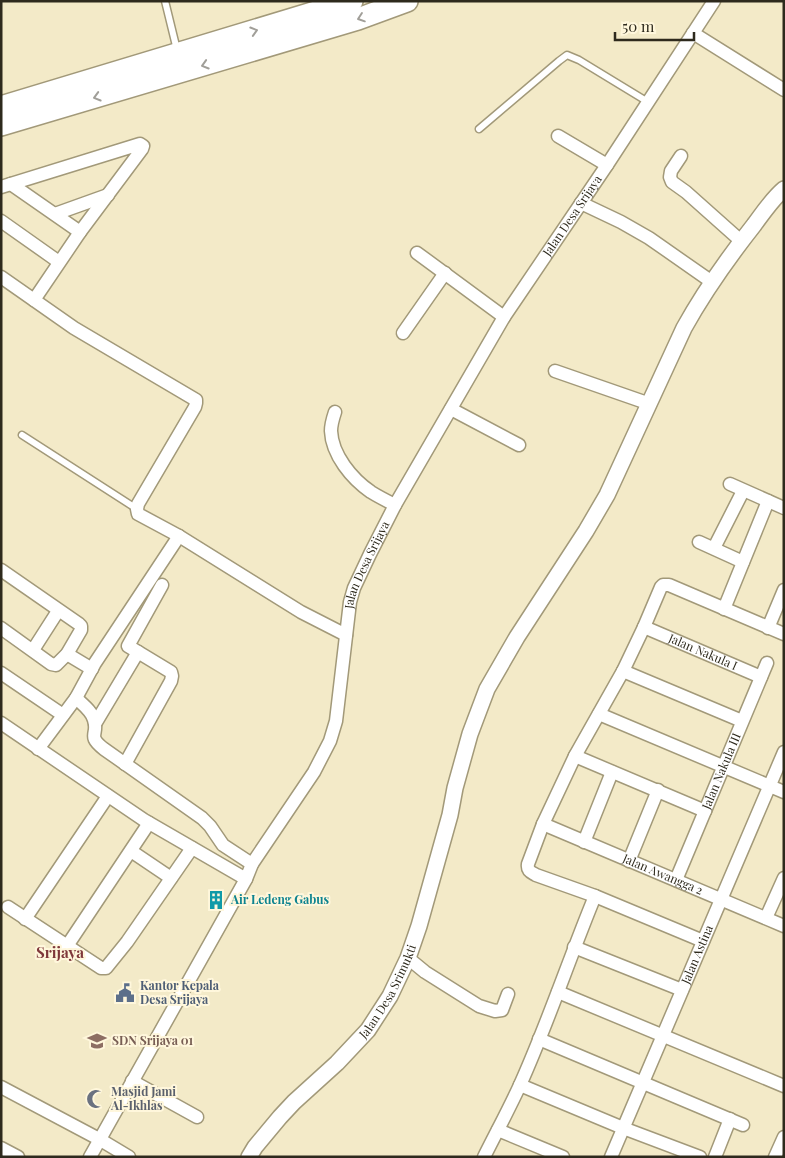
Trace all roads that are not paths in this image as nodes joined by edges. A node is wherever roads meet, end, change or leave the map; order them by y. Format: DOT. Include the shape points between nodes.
graph roads {
  1 [pos="164,1"];
  2 [pos="352,1"];
  3 [pos="406,1"];
  4 [pos="714,1"];
  5 [pos="693,33"];
  6 [pos="178,53"];
  7 [pos="142,74"];
  8 [pos="782,86"];
  9 [pos="648,102"];
  10 [pos="1,107"];
  11 [pos="1,125"];
  12 [pos="479,129"];
  13 [pos="558,136"];
  14 [pos="682,156"];
  15 [pos="606,165"];
  16 [pos="6,185"];
  17 [pos="784,190"];
  18 [pos="108,195"];
  19 [pos="581,203"];
  20 [pos="55,214"];
  21 [pos="1,222"];
  22 [pos="80,232"];
  23 [pos="741,241"];
  24 [pos="417,253"];
  25 [pos="59,262"];
  26 [pos="445,273"];
  27 [pos="1,277"];
  28 [pos="712,282"];
  29 [pos="34,300"];
  30 [pos="504,317"];
  31 [pos="403,334"];
  32 [pos="555,371"];
  33 [pos="650,404"];
  34 [pos="451,409"];
  35 [pos="335,412"];
  36 [pos="22,434"];
  37 [pos="520,445"];
  38 [pos="730,484"];
  39 [pos="743,491"];
  40 [pos="768,502"];
  41 [pos="395,505"];
  42 [pos="784,508"];
  43 [pos="137,509"];
  44 [pos="179,536"];
  45 [pos="699,542"];
  46 [pos="714,548"];
  47 [pos="744,562"];
  48 [pos="1,570"];
  49 [pos="162,585"];
  50 [pos="784,590"];
  51 [pos="724,609"];
  52 [pos="58,610"];
  53 [pos="644,627"];
  54 [pos="1,628"];
  55 [pos="768,628"];
  56 [pos="784,634"];
  57 [pos="346,635"];
  58 [pos="33,650"];
  59 [pos="69,651"];
  60 [pos="138,652"];
  61 [pos="767,663"];
  62 [pos="93,666"];
  63 [pos="623,671"];
  64 [pos="1,673"];
  65 [pos="761,677"];
  66 [pos="76,698"];
  67 [pos="599,714"];
  68 [pos="63,715"];
  69 [pos="742,721"];
  70 [pos="1,724"];
  71 [pos="95,724"];
  72 [pos="38,749"];
  73 [pos="784,752"];
  74 [pos="575,756"];
  75 [pos="125,764"];
  76 [pos="724,766"];
  77 [pos="612,772"];
  78 [pos="769,786"];
  79 [pos="658,790"];
  80 [pos="784,792"];
  81 [pos="108,796"];
  82 [pos="705,811"];
  83 [pos="149,823"];
  84 [pos="542,824"];
  85 [pos="584,842"];
  86 [pos="192,848"];
  87 [pos="131,851"];
  88 [pos="629,861"];
  89 [pos="252,864"];
  90 [pos="171,878"];
  91 [pos="784,878"];
  92 [pos="246,879"];
  93 [pos="676,880"];
  94 [pos="595,896"];
  95 [pos="721,899"];
  96 [pos="8,907"];
  97 [pos="766,918"];
  98 [pos="25,919"];
  99 [pos="784,926"];
  100 [pos="703,942"];
  101 [pos="67,946"];
  102 [pos="574,947"];
  103 [pos="408,958"];
  104 [pos="682,990"];
  105 [pos="558,992"];
  106 [pos="508,994"];
  107 [pos="663,1036"];
  108 [pos="539,1039"];
  109 [pos="132,1081"];
  110 [pos="643,1082"];
  111 [pos="520,1085"];
  112 [pos="784,1086"];
  113 [pos="1,1087"];
  114 [pos="197,1117"];
  115 [pos="730,1119"];
  116 [pos="743,1126"];
  117 [pos="623,1128"];
  118 [pos="498,1130"];
  119 [pos="784,1137"];
  120 [pos="100,1139"];
  121 [pos="1,1148"];
  122 [pos="18,1157"];
  123 [pos="90,1157"];
  124 [pos="129,1157"];
  125 [pos="248,1157"];
  126 [pos="484,1157"];
  127 [pos="563,1157"];
  128 [pos="611,1157"];
  129 [pos="700,1157"];
  130 [pos="715,1157"];
  131 [pos="775,1157"];
  1 -- 6 [label="lane"];
  6 -- 2 [label="highway, one-way"];
  3 -- 7 [label="highway, one-way" via="358,20"];
  4 -- 5 [label="street, Jalan Desa Srijaya"];
  5 -- 8 [label="street"];
  5 -- 9 [label="street, Jalan Desa Srijaya"];
  6 -- 7 [label="highway"];
  7 -- 10 [label="highway"];
  7 -- 11 [label="highway, one-way"];
  9 -- 12 [label="lane" via="567,55"];
  9 -- 15 [label="street, Jalan Desa Srijaya"];
  13 -- 15 [label="street"];
  14 -- 23 [label="street" via="672,171 672,182"];
  15 -- 19 [label="street, Jalan Desa Srijaya"];
  16 -- 18 [label="street" via="142,144 142,149"];
  16 -- 20 [label="street"];
  17 -- 23 [label="street, Jalan Desa Srimukti"];
  18 -- 20 [label="street"];
  18 -- 22 [label="street"];
  19 -- 28 [label="street" via="649,238"];
  19 -- 30 [label="street, Jalan Desa Srijaya"];
  20 -- 22 [label="street"];
  21 -- 25 [label="street"];
  22 -- 25 [label="street"];
  23 -- 28 [label="street, Jalan Desa Srimukti"];
  24 -- 26 [label="street"];
  25 -- 29 [label="street"];
  26 -- 30 [label="street"];
  26 -- 31 [label="street"];
  27 -- 29 [label="street"];
  28 -- 33 [label="street, Jalan Desa Srimukti" via="684,328"];
  29 -- 43 [label="street" via="74,328 196,400"];
  30 -- 34 [label="street, Jalan Desa Srijaya"];
  32 -- 33 [label="street"];
  33 -- 103 [label="street, Jalan Desa Srimukti" via="607,495 487,689 470,734 430,889"];
  34 -- 37 [label="street"];
  34 -- 41 [label="street, Jalan Desa Srijaya"];
  35 -- 41 [label="street" via="332,439 341,461 370,491"];
  36 -- 43 [label="lane"];
  38 -- 39 [label="street"];
  39 -- 40 [label="street"];
  39 -- 46 [label="street"];
  40 -- 42 [label="street"];
  40 -- 47 [label="street"];
  41 -- 57 [label="street, Jalan Desa Srijaya" via="354,588"];
  43 -- 44 [label="street" via="139,515"];
  44 -- 57 [label="street" via="302,612"];
  44 -- 62 [label="street"];
  45 -- 46 [label="street"];
  46 -- 47 [label="street"];
  47 -- 51 [label="street"];
  48 -- 52 [label="street"];
  49 -- 60 [label="street" via="128,646"];
  50 -- 55 [label="street"];
  51 -- 53 [label="street" via="663,585"];
  51 -- 55 [label="street"];
  52 -- 58 [label="street"];
  52 -- 59 [label="street" via="81,626 80,634"];
  53 -- 63 [label="street"];
  53 -- 65 [label="street, Jalan Nakula I"];
  54 -- 58 [label="street"];
  55 -- 56 [label="street"];
  57 -- 89 [label="street, Jalan Desa Srijaya" via="336,721 330,741 314,772"];
  58 -- 59 [label="street" via="54,665"];
  59 -- 62 [label="street"];
  60 -- 71 [label="street"];
  60 -- 75 [label="street" via="171,672 172,676"];
  61 -- 65 [label="street, Jalan Nakula III"];
  62 -- 66 [label="street"];
  63 -- 67 [label="street"];
  63 -- 69 [label="street"];
  64 -- 68 [label="street"];
  65 -- 69 [label="street, Jalan Nakula III"];
  66 -- 68 [label="street"];
  66 -- 71 [label="street" via="91,714"];
  67 -- 74 [label="street"];
  67 -- 76 [label="street"];
  68 -- 72 [label="street"];
  69 -- 76 [label="street, Jalan Nakula III"];
  70 -- 72 [label="street"];
  71 -- 75 [label="street" via="96,743"];
  72 -- 81 [label="street"];
  73 -- 78 [label="street, Jalan Astina"];
  74 -- 77 [label="street"];
  74 -- 84 [label="street"];
  75 -- 89 [label="street" via="202,818 223,845"];
  76 -- 78 [label="street"];
  76 -- 82 [label="street, Jalan Nakula III"];
  77 -- 79 [label="street"];
  77 -- 85 [label="street"];
  78 -- 80 [label="street"];
  78 -- 95 [label="street, Jalan Astina"];
  79 -- 82 [label="street"];
  79 -- 88 [label="street"];
  81 -- 83 [label="street"];
  81 -- 98 [label="street"];
  82 -- 93 [label="street, Jalan Nakula III"];
  83 -- 86 [label="street"];
  83 -- 87 [label="street"];
  84 -- 85 [label="street, Jalan Awangga 2"];
  84 -- 94 [label="street" via="528,864 529,871"];
  85 -- 88 [label="street, Jalan Awangga 2"];
  86 -- 90 [label="street"];
  86 -- 92 [label="street"];
  87 -- 90 [label="street"];
  87 -- 101 [label="street"];
  88 -- 93 [label="street, Jalan Awangga 2"];
  89 -- 92 [label="street, Jalan Desa Srijaya"];
  90 -- 101 [label="street" via="108,967 101,968"];
  91 -- 97 [label="street"];
  92 -- 109 [label="street, Jalan Desa Srijaya"];
  93 -- 95 [label="street, Jalan Awangga 2"];
  94 -- 100 [label="street"];
  94 -- 102 [label="street"];
  95 -- 97 [label="street, Jalan Awangga 2"];
  95 -- 100 [label="street, Jalan Astina"];
  96 -- 98 [label="street"];
  97 -- 99 [label="street, Jalan Awangga 2"];
  98 -- 101 [label="street"];
  100 -- 104 [label="street, Jalan Astina"];
  102 -- 104 [label="street"];
  102 -- 105 [label="street"];
  103 -- 106 [label="street" via="479,1006 502,1010"];
  103 -- 125 [label="street, Jalan Desa Srimukti" via="390,996 368,1030 294,1102"];
  104 -- 107 [label="street, Jalan Astina"];
  105 -- 107 [label="street"];
  105 -- 108 [label="street"];
  107 -- 110 [label="street, Jalan Astina"];
  107 -- 112 [label="street"];
  108 -- 110 [label="street"];
  108 -- 111 [label="street"];
  109 -- 114 [label="street"];
  109 -- 120 [label="street, Jalan Desa Srijaya"];
  110 -- 115 [label="street"];
  110 -- 117 [label="street, Jalan Astina"];
  111 -- 117 [label="street"];
  111 -- 118 [label="street"];
  113 -- 120 [label="street"];
  115 -- 116 [label="street"];
  115 -- 130 [label="street"];
  117 -- 128 [label="street, Jalan Astina"];
  117 -- 129 [label="street"];
  118 -- 126 [label="street"];
  118 -- 127 [label="street"];
  119 -- 131 [label="street"];
  120 -- 123 [label="street, Jalan Desa Srijaya"];
  120 -- 124 [label="street"];
  121 -- 122 [label="street"];
}
